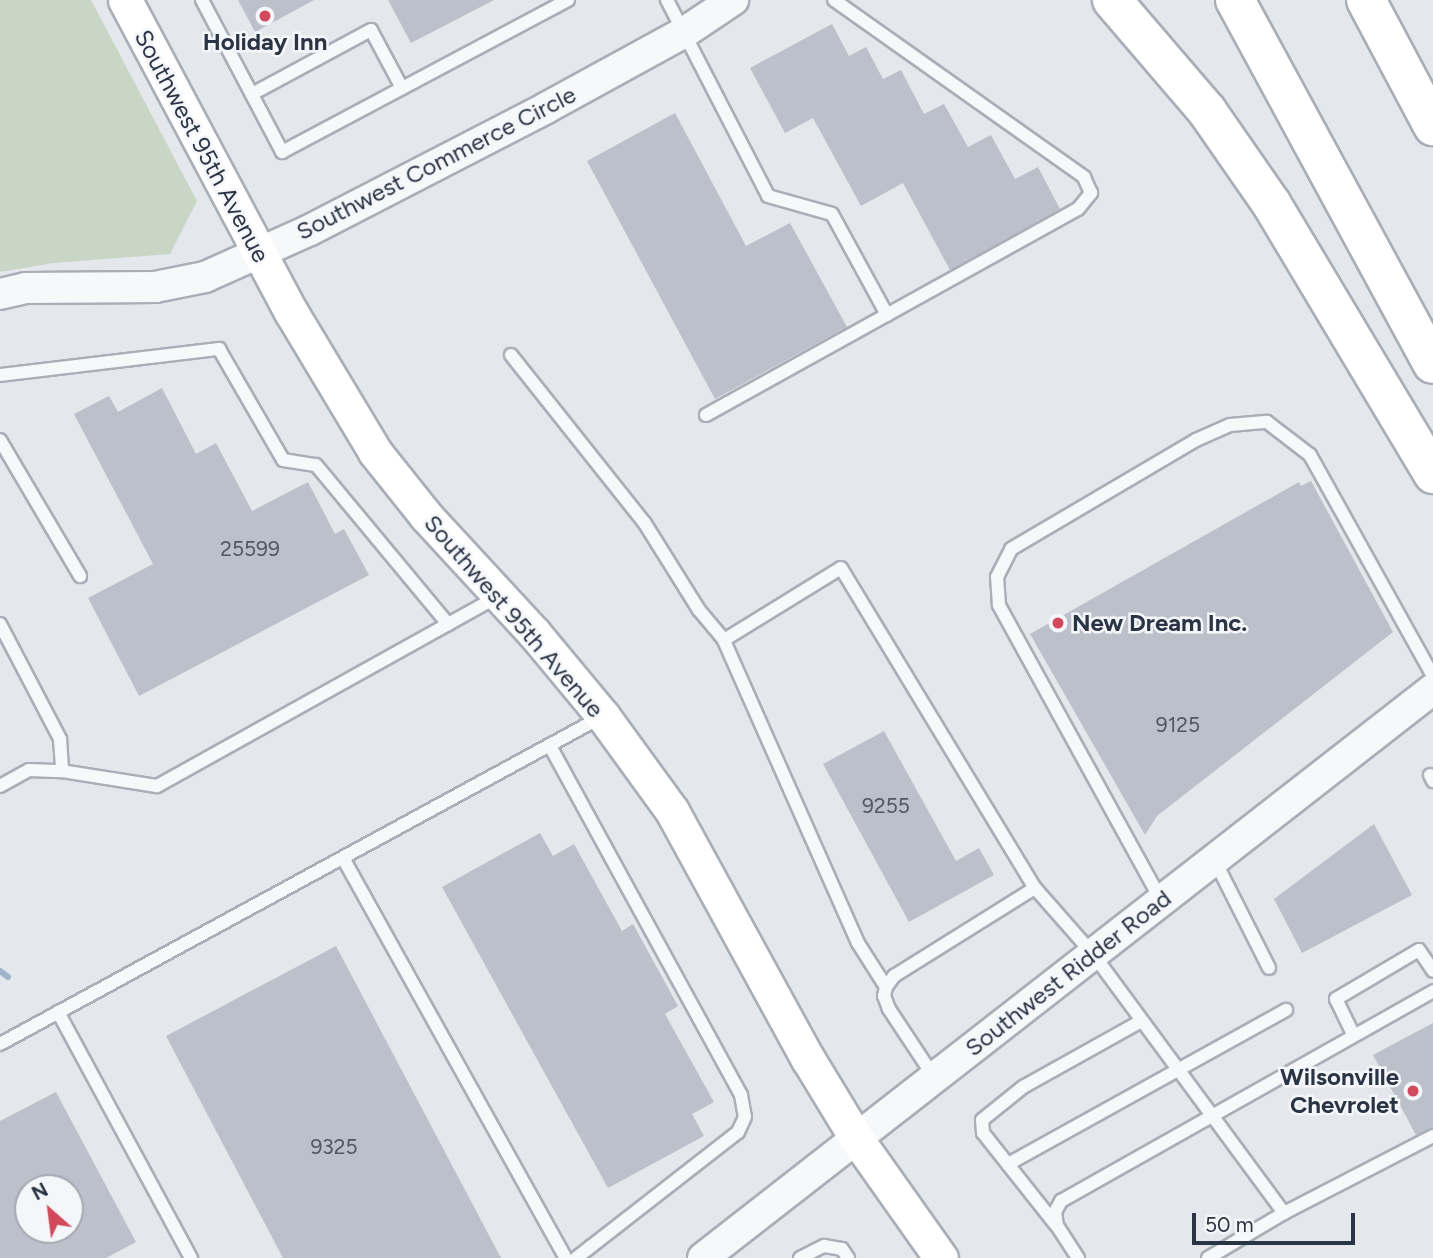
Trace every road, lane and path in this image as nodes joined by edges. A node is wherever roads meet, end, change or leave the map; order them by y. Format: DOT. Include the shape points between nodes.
graph roads {
  1 [pos="125,0"];
  2 [pos="202,0"];
  3 [pos="568,0"];
  4 [pos="667,0"];
  5 [pos="733,0"];
  6 [pos="834,0"];
  7 [pos="1112,0"];
  8 [pos="1235,0"];
  9 [pos="1366,0"];
  10 [pos="685,32"];
  11 [pos="402,88"];
  12 [pos="252,94"];
  13 [pos="1433,126"];
  14 [pos="258,253"];
  15 [pos="0,294"];
  16 [pos="887,315"];
  17 [pos="511,355"];
  18 [pos="1433,364"];
  19 [pos="0,375"];
  20 [pos="706,415"];
  21 [pos="0,440"];
  22 [pos="1433,474"];
  23 [pos="80,576"];
  24 [pos="499,595"];
  25 [pos="0,624"];
  26 [pos="448,624"];
  27 [pos="724,640"];
  28 [pos="1433,676"];
  29 [pos="1433,689"];
  30 [pos="603,716"];
  31 [pos="550,746"];
  32 [pos="62,771"];
  33 [pos="0,786"];
  34 [pos="343,858"];
  35 [pos="1214,858"];
  36 [pos="1035,888"];
  37 [pos="1161,900"];
  38 [pos="1093,954"];
  39 [pos="1269,968"];
  40 [pos="1433,971"];
  41 [pos="886,986"];
  42 [pos="1433,990"];
  43 [pos="1286,1010"];
  44 [pos="58,1012"];
  45 [pos="1141,1021"];
  46 [pos="1353,1034"];
  47 [pos="0,1044"];
  48 [pos="1176,1068"];
  49 [pos="934,1078"];
  50 [pos="1210,1114"];
  51 [pos="1433,1136"];
  52 [pos="856,1138"];
  53 [pos="1008,1164"];
  54 [pos="1284,1213"];
  55 [pos="1057,1226"];
  56 [pos="191,1258"];
  57 [pos="566,1258"];
  58 [pos="576,1258"];
  59 [pos="703,1258"];
  60 [pos="800,1258"];
  61 [pos="848,1258"];
  62 [pos="941,1258"];
  63 [pos="1078,1258"];
  64 [pos="1208,1258"];
  1 -- 14 [label="main road, Southwest 95th Avenue"];
  2 -- 12 [label="lane"];
  3 -- 11 [label="lane"];
  4 -- 10 [label="lane"];
  5 -- 10 [label="street, Southwest Commerce Circle"];
  6 -- 16 [label="lane" via="1084,177 1091,193 1078,209"];
  7 -- 22 [label="highway" via="1207,111 1271,202"];
  8 -- 18 [label="highway"];
  9 -- 13 [label="highway"];
  10 -- 14 [label="street, Southwest Commerce Circle"];
  10 -- 16 [label="lane" via="768,196 832,214"];
  11 -- 12 [label="lane" via="371,30"];
  11 -- 12 [label="lane" via="282,152"];
  14 -- 15 [label="street, Southwest Commerce Circle" via="205,277 175,284 26,288"];
  14 -- 24 [label="main road, Southwest 95th Avenue" via="375,452"];
  16 -- 20 [label="lane"];
  17 -- 27 [label="lane" via="644,522 699,610"];
  19 -- 26 [label="lane" via="219,349 283,460 316,465"];
  21 -- 23 [label="lane"];
  24 -- 26 [label="lane"];
  24 -- 30 [label="main road, Southwest 95th Avenue"];
  25 -- 32 [label="lane" via="60,739"];
  26 -- 32 [label="lane" via="157,786"];
  27 -- 36 [label="lane" via="841,568"];
  27 -- 41 [label="lane" via="858,943"];
  28 -- 37 [label="lane" via="1310,455 1266,422 1230,425 1196,440 1011,549 997,577 999,605"];
  29 -- 35 [label="street, Southwest Ridder Road"];
  30 -- 31 [label="lane"];
  30 -- 52 [label="main road, Southwest 95th Avenue" via="672,811"];
  31 -- 34 [label="lane"];
  31 -- 58 [label="lane" via="741,1095 745,1117 738,1132"];
  32 -- 33 [label="lane" via="29,771"];
  34 -- 44 [label="lane"];
  34 -- 57 [label="lane"];
  35 -- 37 [label="street, Southwest Ridder Road"];
  35 -- 39 [label="lane"];
  36 -- 38 [label="lane"];
  36 -- 41 [label="lane" via="894,976"];
  37 -- 38 [label="street, Southwest Ridder Road"];
  38 -- 45 [label="lane"];
  38 -- 49 [label="street, Southwest Ridder Road"];
  40 -- 46 [label="lane" via="1419,950 1336,999"];
  41 -- 49 [label="lane" via="889,1009"];
  42 -- 46 [label="lane"];
  43 -- 48 [label="lane"];
  44 -- 47 [label="lane"];
  44 -- 56 [label="lane"];
  45 -- 48 [label="lane"];
  45 -- 53 [label="lane" via="1023,1087 982,1120 983,1133"];
  46 -- 50 [label="lane"];
  48 -- 50 [label="lane"];
  48 -- 53 [label="lane"];
  49 -- 52 [label="street, Southwest Ridder Road"];
  50 -- 54 [label="lane"];
  50 -- 55 [label="lane" via="1061,1201 1055,1212"];
  51 -- 54 [label="lane"];
  52 -- 59 [label="street, Southwest Ridder Road"];
  52 -- 62 [label="main road, Southwest 95th Avenue"];
  53 -- 55 [label="lane"];
  54 -- 64 [label="lane"];
  55 -- 63 [label="lane"];
  60 -- 61 [label="lane" via="824,1246 842,1249"];
}
